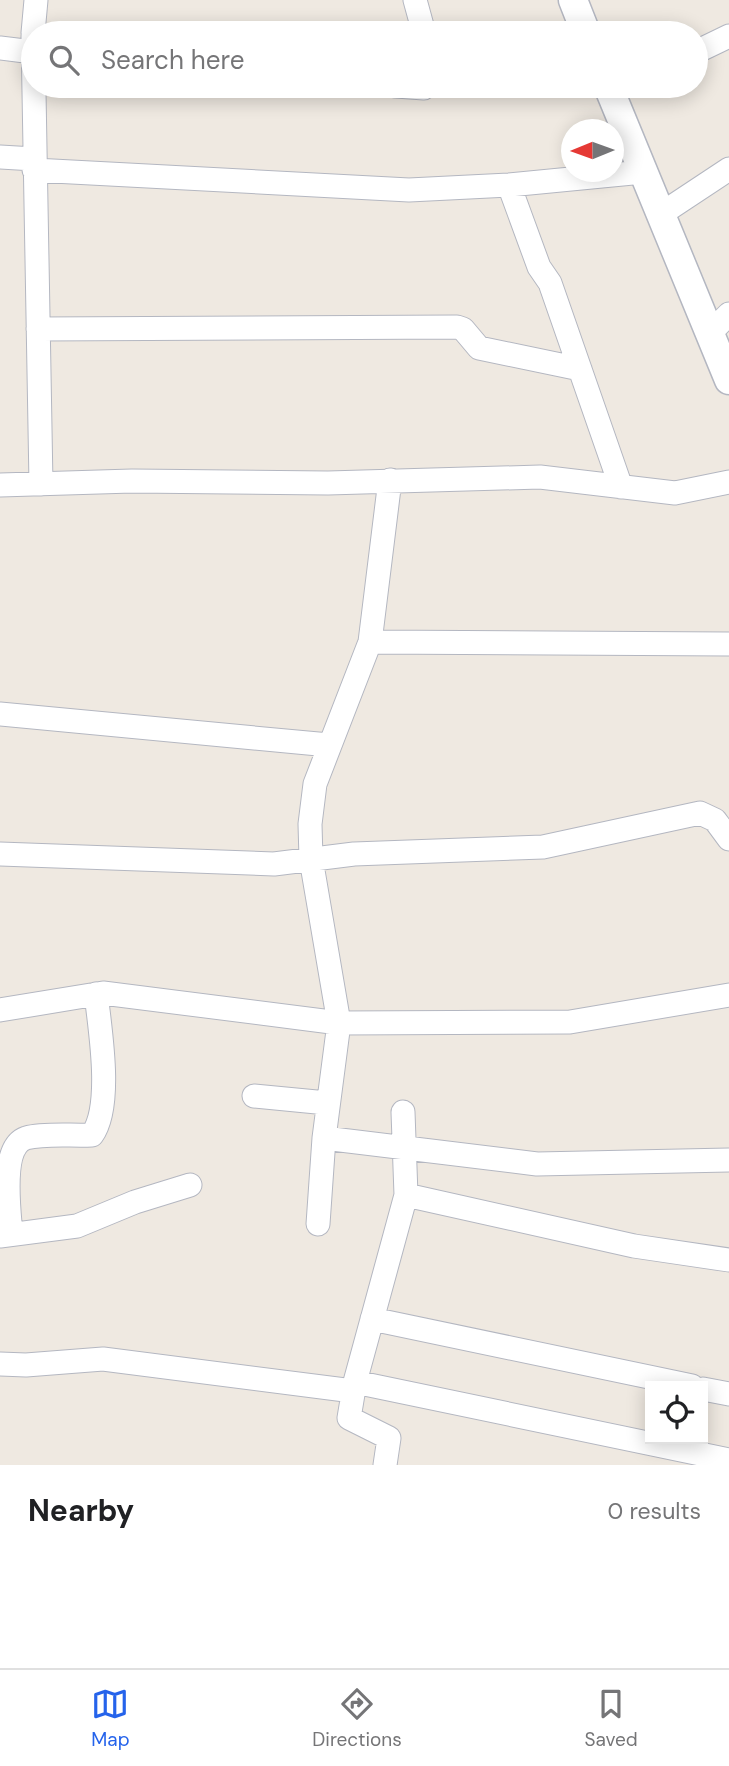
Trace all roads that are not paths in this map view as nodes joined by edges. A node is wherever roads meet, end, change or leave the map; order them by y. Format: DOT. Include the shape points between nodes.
graph roads {
  1 [pos="36,0"];
  2 [pos="415,0"];
  3 [pos="573,0"];
  4 [pos="35,21"];
  5 [pos="421,21"];
  6 [pos="581,21"];
  7 [pos="729,36"];
  8 [pos="21,45"];
  9 [pos="708,46"];
  10 [pos="0,48"];
  11 [pos="33,98"];
  12 [pos="618,98"];
  13 [pos="0,157"];
  14 [pos="34,165"];
  15 [pos="729,169"];
  16 [pos="643,172"];
  17 [pos="509,185"];
  18 [pos="661,214"];
  19 [pos="719,324"];
  20 [pos="38,330"];
  21 [pos="580,369"];
  22 [pos="729,380"];
  23 [pos="390,480"];
  24 [pos="729,482"];
  25 [pos="41,484"];
  26 [pos="0,485"];
  27 [pos="621,487"];
  28 [pos="370,642"];
  29 [pos="729,644"];
  30 [pos="0,715"];
  31 [pos="329,745"];
  32 [pos="729,839"];
  33 [pos="0,854"];
  34 [pos="311,859"];
  35 [pos="96,994"];
  36 [pos="729,995"];
  37 [pos="0,1010"];
  38 [pos="339,1023"];
  39 [pos="254,1096"];
  40 [pos="327,1103"];
  41 [pos="403,1112"];
  42 [pos="324,1138"];
  43 [pos="405,1147"];
  44 [pos="729,1160"];
  45 [pos="190,1185"];
  46 [pos="406,1195"];
  47 [pos="318,1224"];
  48 [pos="6,1235"];
  49 [pos="729,1260"];
  50 [pos="372,1319"];
  51 [pos="0,1364"];
  52 [pos="668,1381"];
  53 [pos="354,1386"];
  54 [pos="708,1390"];
  55 [pos="729,1394"];
  56 [pos="721,1461"];
  57 [pos="385,1465"];
  1 -- 4 [label="street"];
  2 -- 5 [label="street"];
  3 -- 6 [label="street"];
  7 -- 9 [label="street"];
  8 -- 10 [label="street"];
  11 -- 14 [label="street"];
  12 -- 16 [label="street"];
  13 -- 14 [label="street"];
  14 -- 17 [label="street" via="410,190"];
  14 -- 20 [label="street"];
  15 -- 18 [label="street"];
  16 -- 17 [label="street"];
  16 -- 18 [label="street"];
  17 -- 21 [label="street"];
  18 -- 19 [label="street"];
  19 -- 22 [label="street"];
  20 -- 21 [label="street" via="457,327 479,348"];
  20 -- 25 [label="street"];
  21 -- 27 [label="street"];
  23 -- 25 [label="street"];
  23 -- 27 [label="street" via="540,477"];
  23 -- 28 [label="street"];
  24 -- 27 [label="street" via="675,493"];
  25 -- 26 [label="street"];
  28 -- 29 [label="street"];
  28 -- 31 [label="street"];
  30 -- 31 [label="street"];
  31 -- 34 [label="street" via="315,784"];
  32 -- 34 [label="street" via="715,820 700,813 543,847"];
  33 -- 34 [label="street" via="274,864"];
  34 -- 38 [label="street"];
  35 -- 37 [label="street"];
  35 -- 38 [label="street"];
  35 -- 48 [label="street" via="102,1049 100,1123 92,1135 25,1139 12,1146 5,1163"];
  36 -- 38 [label="street" via="570,1022"];
  38 -- 40 [label="street"];
  39 -- 40 [label="street"];
  40 -- 42 [label="street"];
  41 -- 43 [label="street"];
  42 -- 43 [label="street"];
  42 -- 47 [label="street"];
  43 -- 44 [label="street" via="537,1164"];
  43 -- 46 [label="street"];
  45 -- 48 [label="street" via="77,1226"];
  46 -- 49 [label="street" via="634,1247"];
  46 -- 50 [label="street"];
  50 -- 52 [label="street"];
  50 -- 53 [label="street"];
  51 -- 53 [label="street" via="103,1359"];
  53 -- 56 [label="street"];
  53 -- 57 [label="street" via="349,1418 389,1438"];
  54 -- 55 [label="street"];
}
